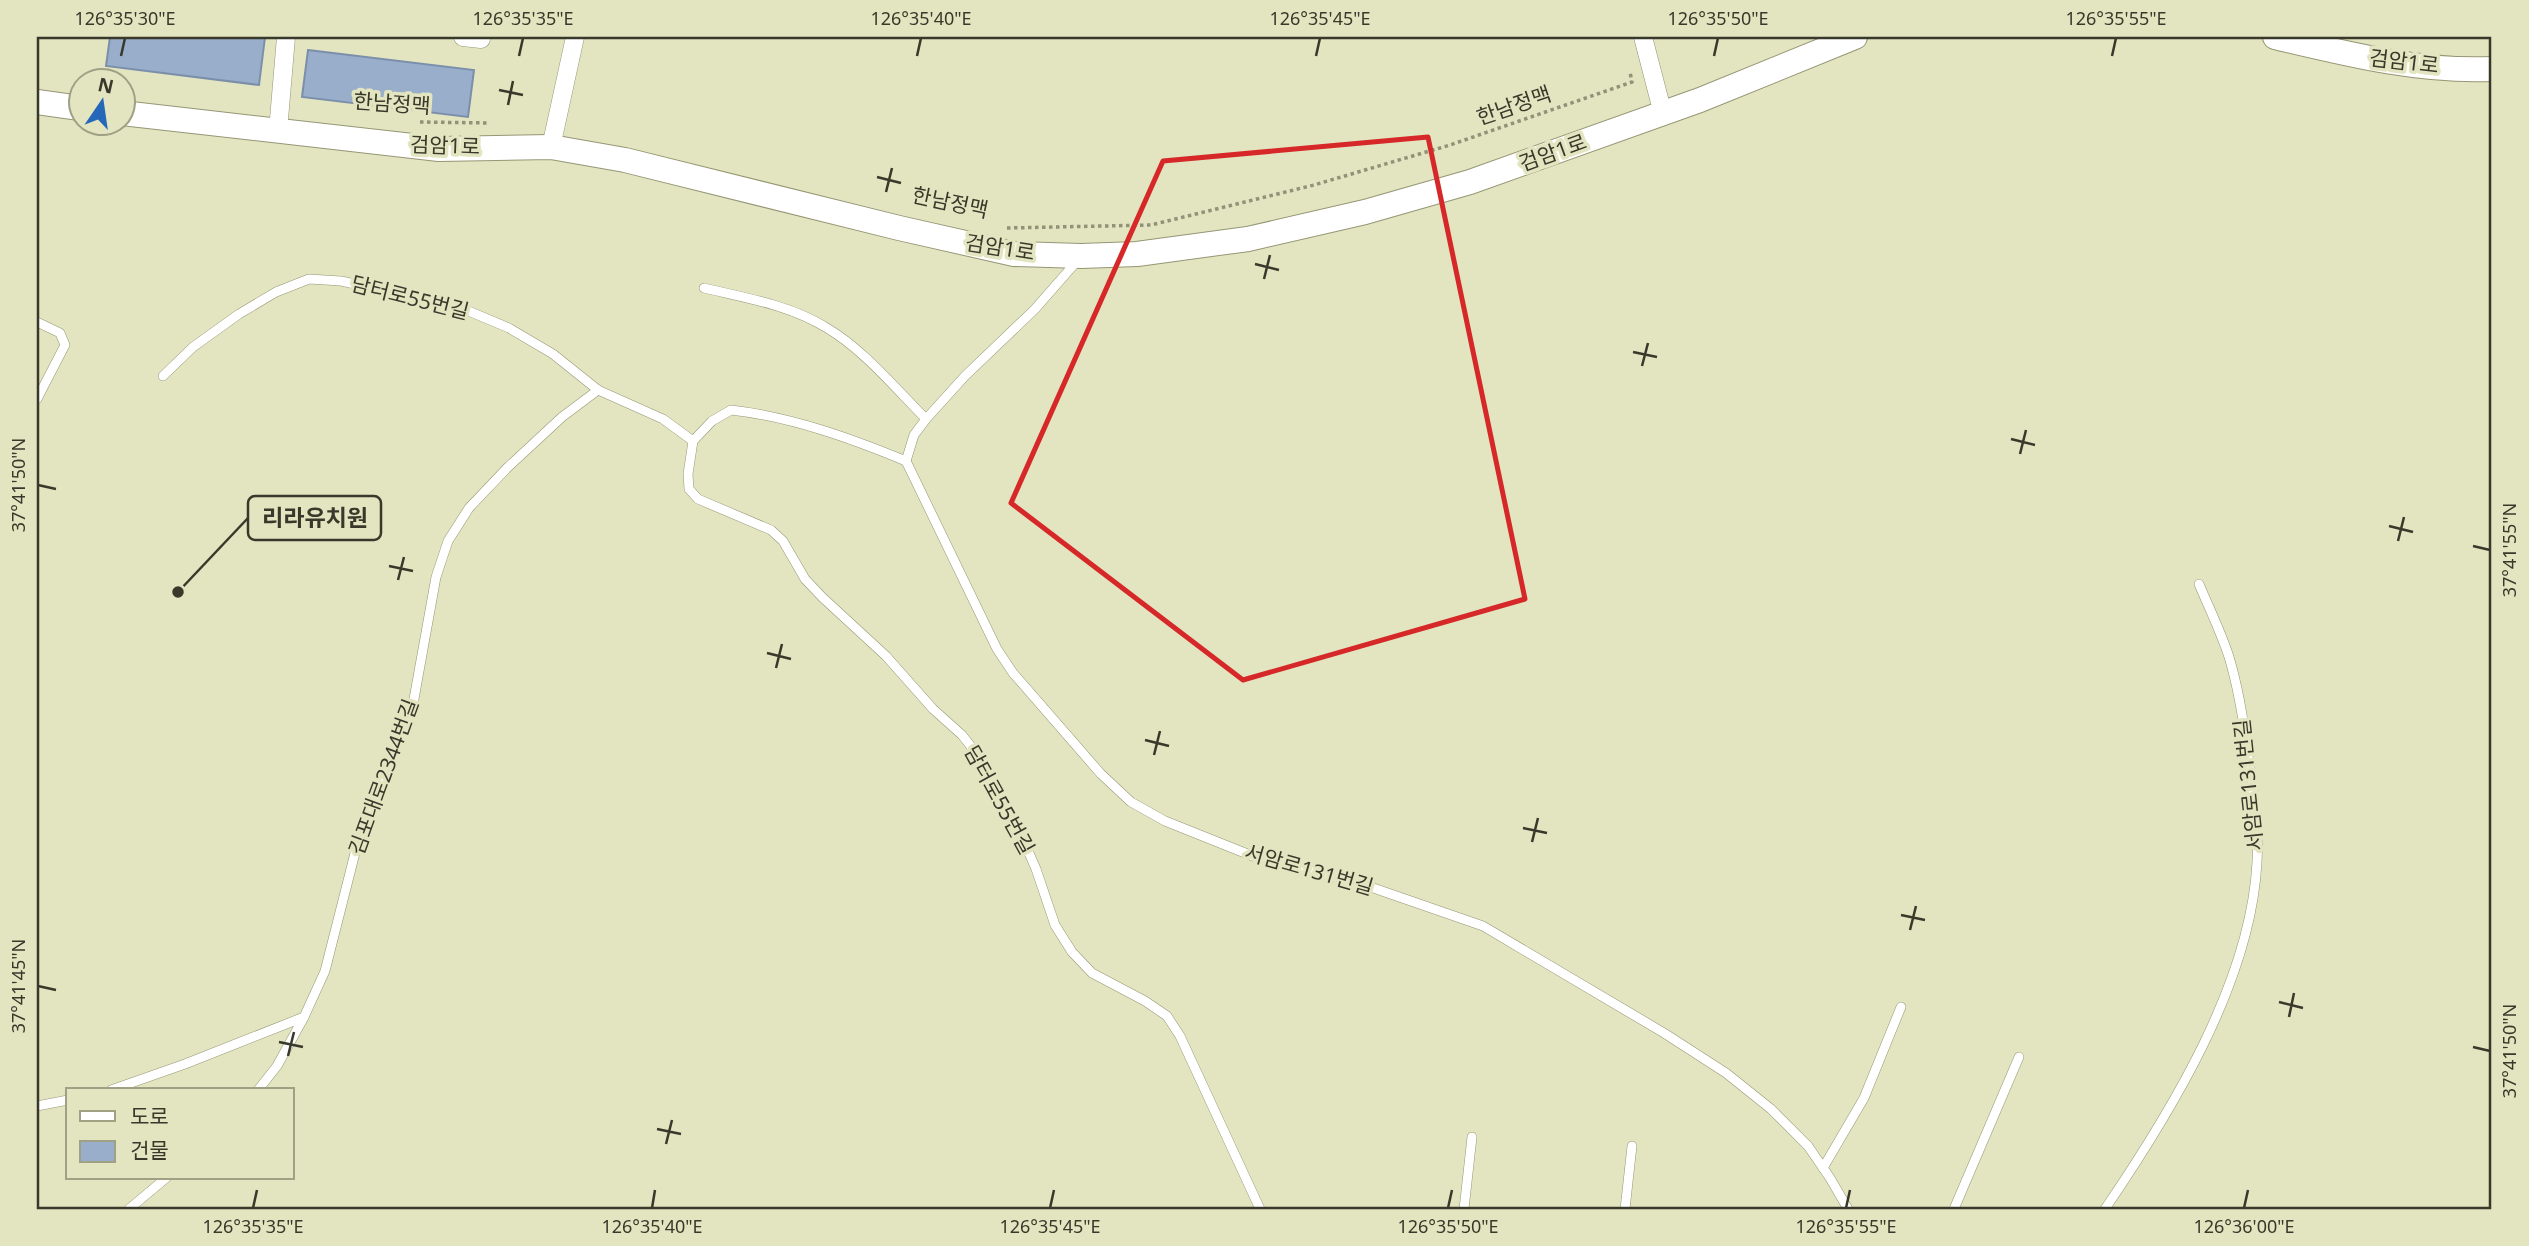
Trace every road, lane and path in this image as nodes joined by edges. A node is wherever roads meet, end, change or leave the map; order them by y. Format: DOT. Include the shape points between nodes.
graph roads {
  1 [pos="286,37"];
  2 [pos="575,37"];
  3 [pos="1643,37"];
  4 [pos="1855,37"];
  5 [pos="2275,37"];
  6 [pos="2492,69"];
  7 [pos="1630,71"];
  8 [pos="37,102"];
  9 [pos="66,106"];
  10 [pos="1663,114"];
  11 [pos="136,115"];
  12 [pos="414,122"];
  13 [pos="492,123"];
  14 [pos="278,131"];
  15 [pos="551,147"];
  16 [pos="1003,228"];
  17 [pos="1081,256"];
  18 [pos="704,288"];
  19 [pos="37,322"];
  20 [pos="163,376"];
  21 [pos="598,390"];
  22 [pos="37,399"];
  23 [pos="926,419"];
  24 [pos="693,440"];
  25 [pos="906,460"];
  26 [pos="2199,584"];
  27 [pos="1901,1006"];
  28 [pos="304,1017"];
  29 [pos="2019,1056"];
  30 [pos="117,1088"];
  31 [pos="260,1088"];
  32 [pos="66,1100"];
  33 [pos="37,1106"];
  34 [pos="1472,1137"];
  35 [pos="1632,1146"];
  36 [pos="1823,1168"];
  37 [pos="164,1180"];
  38 [pos="129,1209"];
  39 [pos="1260,1209"];
  40 [pos="1464,1209"];
  41 [pos="1625,1209"];
  42 [pos="1848,1209"];
  43 [pos="1954,1209"];
  44 [pos="2105,1209"];
  1 -- 14 [label="street"];
  2 -- 15 [label="street"];
  3 -- 10 [label="street"];
  4 -- 10 [label="street, 검암1로"];
  5 -- 6 [label="street, 검암1로" via="2379,62"];
  7 -- 16 [label="path, 한남정맥" via="1632,82 1314,186 1151,225"];
  8 -- 9 [label="street"];
  10 -- 17 [label="street, 검암1로" via="1470,182 1365,212 1248,239 1136,254"];
  11 -- 14 [label="street, 검암1로"];
  12 -- 13 [label="path, 한남정맥"];
  14 -- 15 [label="street, 검암1로" via="439,149"];
  15 -- 17 [label="street, 검암1로" via="625,160 1014,254"];
  17 -- 23 [label="lane"];
  18 -- 23 [label="lane" via="768,303 828,328"];
  19 -- 22 [label="lane" via="60,333 65,345"];
  20 -- 21 [label="lane, 담터로55번길" via="193,347 239,314 309,279 341,281 459,307 554,354"];
  21 -- 24 [label="lane, 담터로55번길" via="663,419"];
  21 -- 28 [label="lane, 김포대로2344번길" via="507,468 469,508 447,541 412,710 376,788 325,971"];
  23 -- 25 [label="lane" via="914,435"];
  24 -- 25 [label="lane" via="731,410 801,424"];
  24 -- 39 [label="lane, 담터로55번길" via="689,489 698,499 771,530 783,541 822,597 886,656 980,758 1026,845 1055,925 1092,973 1167,1016"];
  25 -- 36 [label="lane, 서암로131번길" via="985,626 1013,673 1101,774 1132,802 1165,821 1260,859 1356,881 1483,926 1726,1073 1771,1109"];
  26 -- 44 [label="lane, 서암로131번길" via="2229,656 2240,699 2257,863 2235,971 2220,1010 2162,1120"];
  27 -- 36 [label="lane" via="1864,1098"];
  28 -- 30 [label="lane"];
  28 -- 31 [label="lane, 김포대로2344번길"];
  29 -- 43 [label="lane"];
  32 -- 33 [label="lane"];
  34 -- 40 [label="lane"];
  35 -- 41 [label="lane"];
  36 -- 42 [label="lane, 서암로131번길"];
  37 -- 38 [label="lane"];
}
